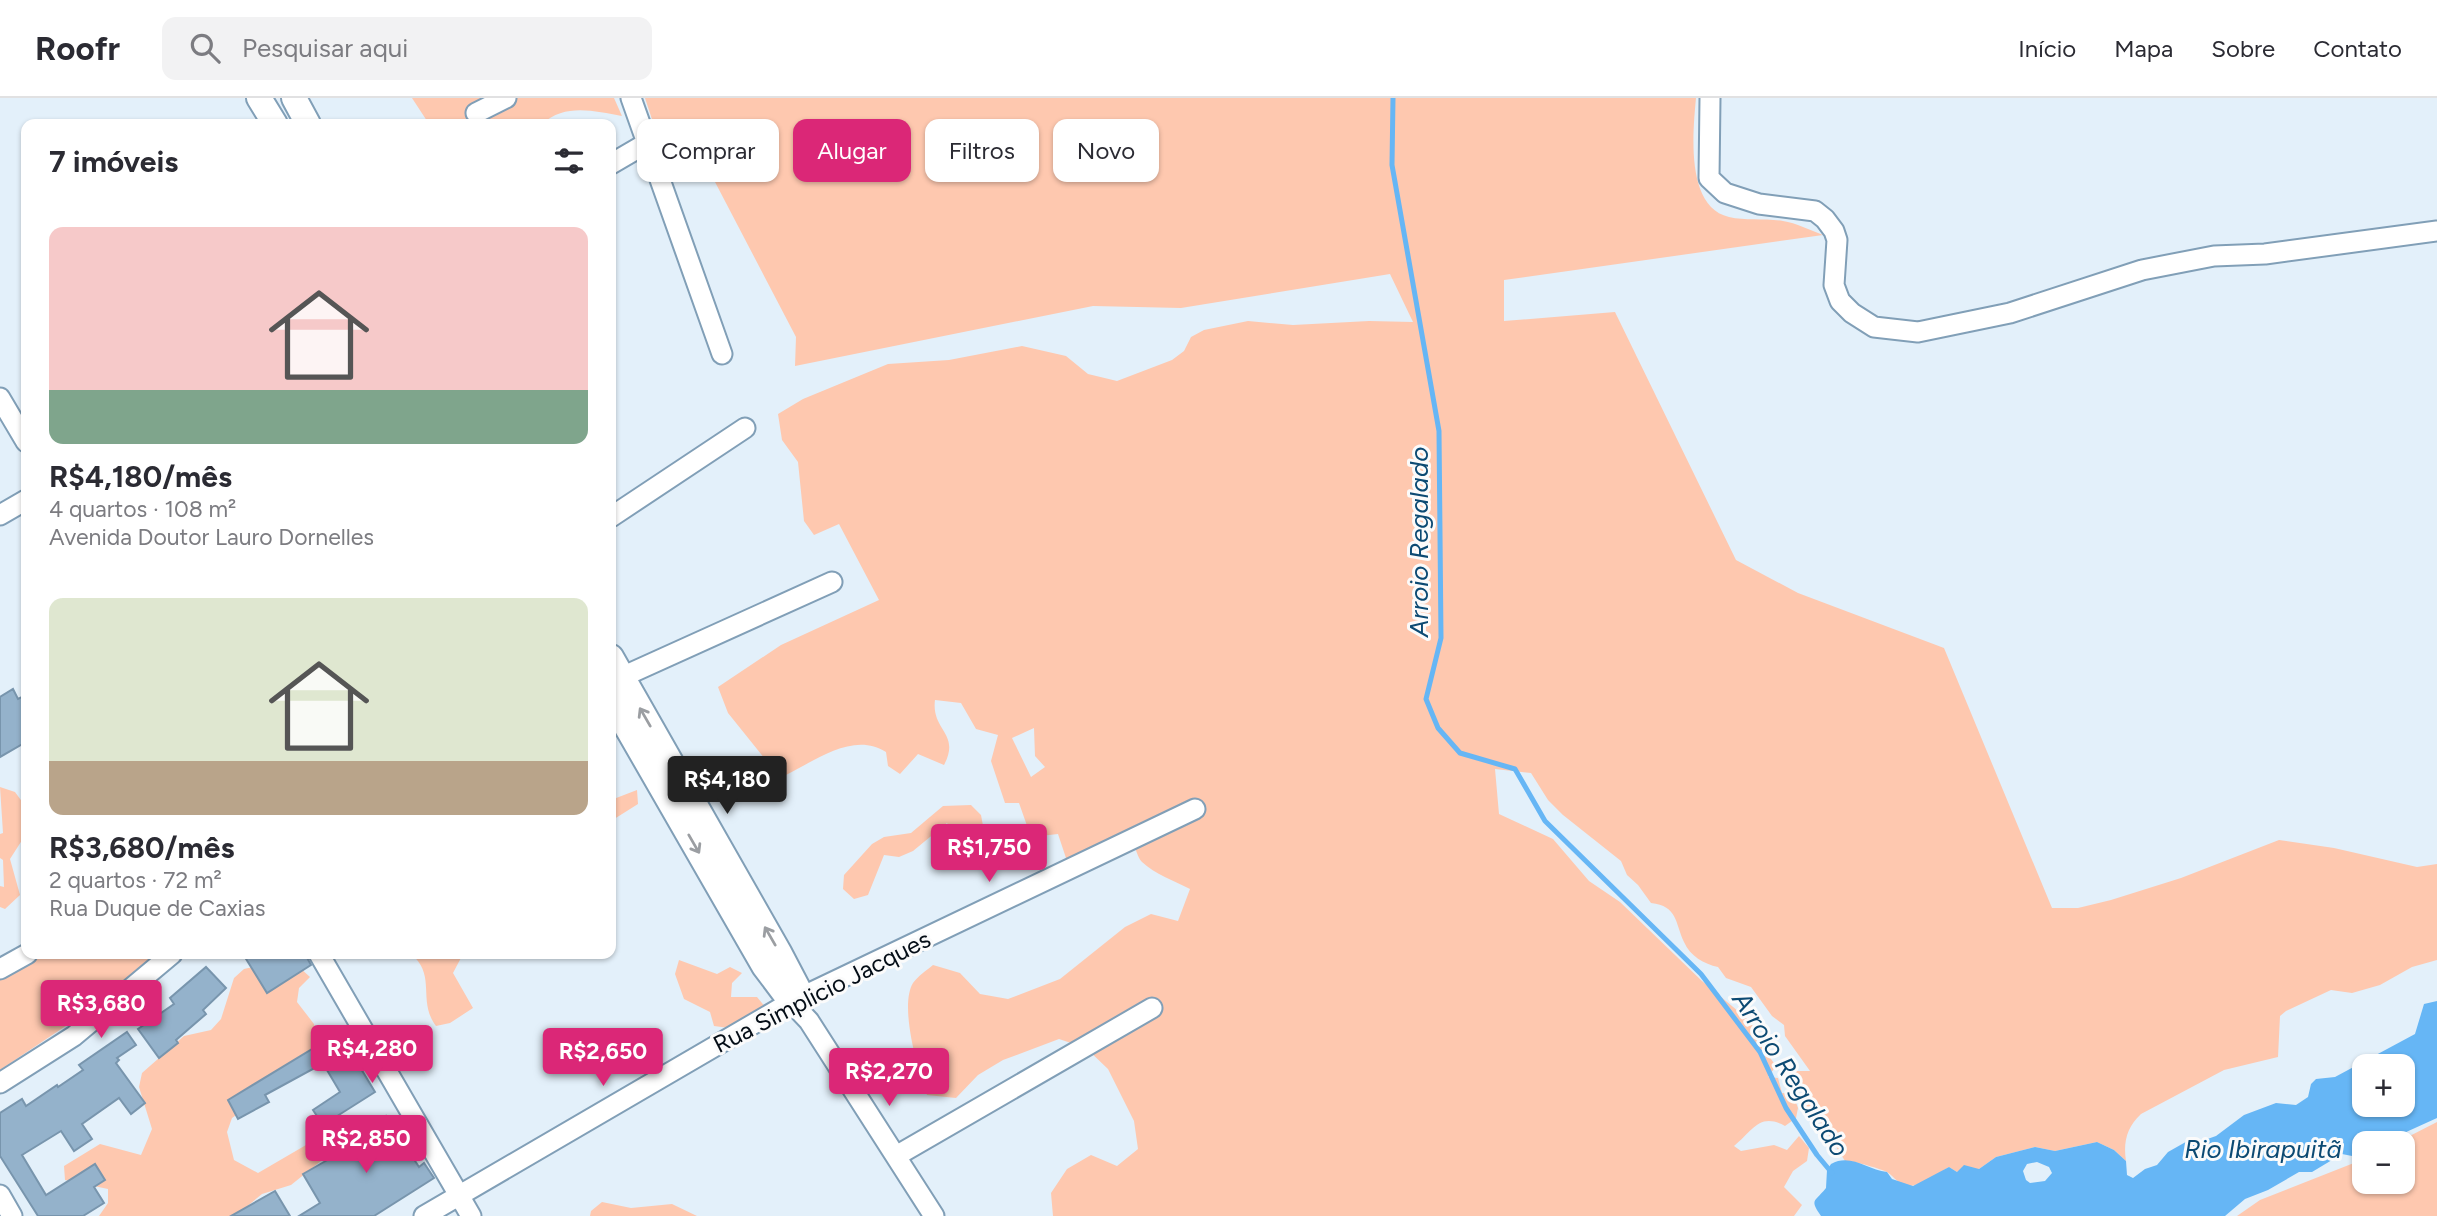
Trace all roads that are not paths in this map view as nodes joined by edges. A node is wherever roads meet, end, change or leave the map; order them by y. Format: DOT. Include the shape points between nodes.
graph roads {
  1 [pos="259,98"];
  2 [pos="294,98"];
  3 [pos="506,98"];
  4 [pos="631,98"];
  5 [pos="1710,98"];
  6 [pos="476,113"];
  7 [pos="272,119"];
  8 [pos="305,119"];
  9 [pos="638,119"];
  10 [pos="637,149"];
  11 [pos="616,161"];
  12 [pos="661,182"];
  13 [pos="2437,231"];
  14 [pos="722,354"];
  15 [pos="0,398"];
  16 [pos="745,428"];
  17 [pos="21,434"];
  18 [pos="21,503"];
  19 [pos="616,514"];
  20 [pos="0,515"];
  21 [pos="832,582"];
  22 [pos="616,667"];
  23 [pos="616,710"];
  24 [pos="1195,809"];
  25 [pos="21,957"];
  26 [pos="166,959"];
  27 [pos="322,959"];
  28 [pos="0,969"];
  29 [pos="796,999"];
  30 [pos="1152,1008"];
  31 [pos="0,1083"];
  32 [pos="896,1156"];
  33 [pos="0,1195"];
  34 [pos="459,1196"];
  35 [pos="12,1216"];
  36 [pos="424,1216"];
  37 [pos="471,1216"];
  38 [pos="934,1216"];
  1 -- 7 [label="main road"];
  2 -- 8 [label="main road"];
  3 -- 6 [label="street"];
  4 -- 9 [label="street"];
  5 -- 13 [label="street" via="1709,178 1725,193 1759,204 1815,211 1825,219 1837,240 1834,285 1840,301 1874,327 1919,332 2010,313 2141,270 2214,256 2265,254"];
  10 -- 11 [label="street"];
  12 -- 14 [label="street"];
  15 -- 17 [label="street"];
  16 -- 19 [label="street"];
  18 -- 20 [label="street"];
  21 -- 22 [label="street"];
  29 -- 22 [label="main road, one-way"];
  23 -- 29 [label="main road, one-way" via="764,966"];
  24 -- 29 [label="street, Rua Simplicio Jacques"];
  25 -- 28 [label="street"];
  26 -- 31 [label="street" via="74,1036"];
  27 -- 34 [label="street"];
  29 -- 32 [label="street"];
  29 -- 34 [label="street, Rua Simplicio Jacques"];
  30 -- 32 [label="street"];
  32 -- 38 [label="street"];
  33 -- 35 [label="street"];
  34 -- 36 [label="street, Rua Simplicio Jacques"];
  34 -- 37 [label="street"];
}
